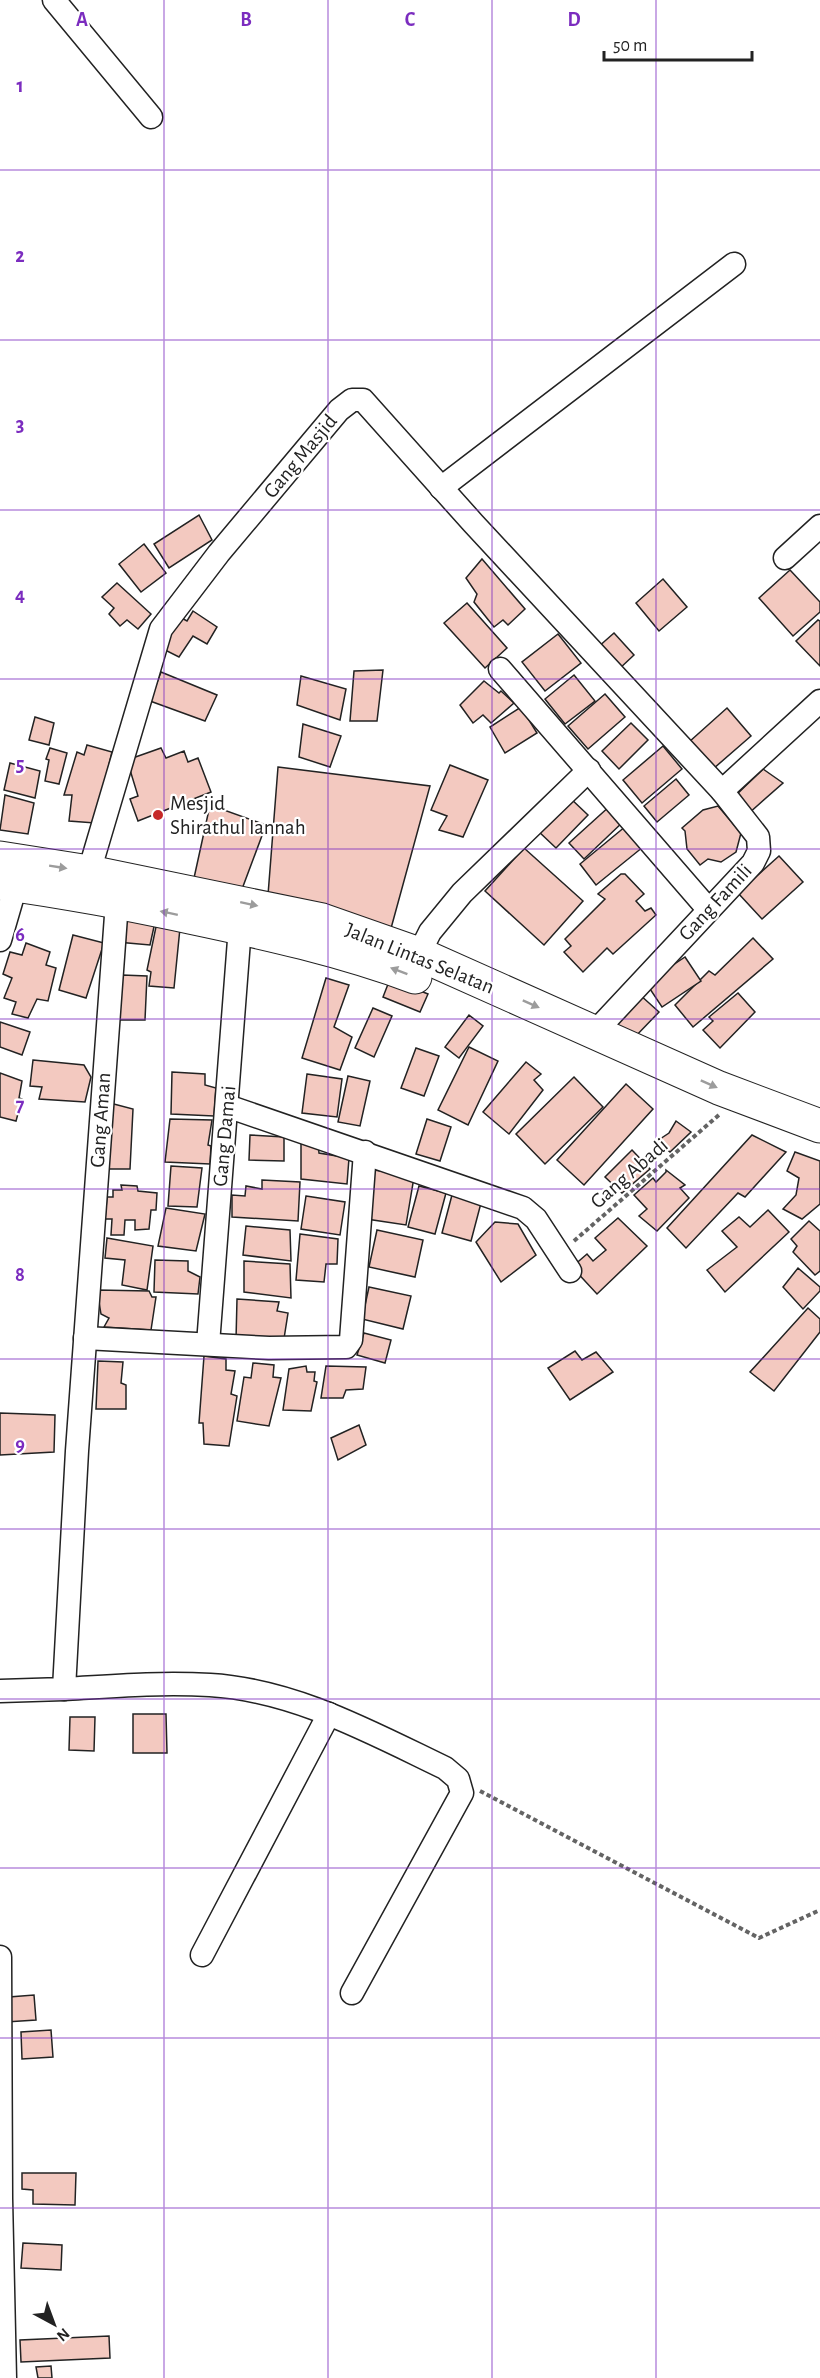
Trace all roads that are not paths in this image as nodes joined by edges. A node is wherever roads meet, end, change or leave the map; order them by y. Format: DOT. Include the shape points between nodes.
graph roads {
  1 [pos="54,0"];
  2 [pos="151,117"];
  3 [pos="734,264"];
  4 [pos="441,488"];
  5 [pos="819,528"];
  6 [pos="785,558"];
  7 [pos="500,669"];
  8 [pos="625,685"];
  9 [pos="820,701"];
  10 [pos="589,770"];
  11 [pos="722,791"];
  12 [pos="89,872"];
  13 [pos="5,875"];
  14 [pos="117,902"];
  15 [pos="708,909"];
  16 [pos="240,927"];
  17 [pos="0,940"];
  18 [pos="419,954"];
  19 [pos="595,1032"];
  20 [pos="227,1106"];
  21 [pos="814,1136"];
  22 [pos="364,1152"];
  23 [pos="564,1263"];
  24 [pos="85,1338"];
  25 [pos="208,1344"];
  26 [pos="64,1689"];
  27 [pos="0,1691"];
  28 [pos="329,1714"];
  29 [pos="202,1954"];
  30 [pos="0,1957"];
  31 [pos="352,1993"];
  32 [pos="5,2378"];
  1 -- 2 [label="street"];
  3 -- 4 [label="street"];
  4 -- 8 [label="street, Gang Masjid"];
  4 -- 12 [label="street, Gang Masjid" via="363,400 352,400 339,410 161,629"];
  5 -- 6 [label="street"];
  7 -- 10 [label="street"];
  8 -- 11 [label="street, Gang Famili"];
  9 -- 11 [label="street"];
  10 -- 15 [label="street"];
  10 -- 18 [label="street" via="462,893 430,932"];
  11 -- 15 [label="street, Gang Famili" via="758,837 759,851 753,863"];
  13 -- 12 [label="highway, Jalan Lintas Selatan, one-way"];
  12 -- 18 [label="highway, Jalan Lintas Selatan, one-way" via="321,920"];
  13 -- 14 [label="highway, Jalan Lintas Selatan"];
  13 -- 17 [label="street"];
  16 -- 14 [label="highway, Jalan Lintas Selatan, one-way"];
  14 -- 24 [label="street, Gang Aman"];
  15 -- 19 [label="street, Gang Famili"];
  16 -- 20 [label="street, Gang Damai"];
  21 -- 16 [label="highway, Jalan Lintas Selatan, one-way" via="720,1113 417,978 321,946"];
  18 -- 19 [label="highway, Jalan Lintas Selatan, one-way"];
  19 -- 21 [label="highway, Jalan Lintas Selatan, one-way"];
  20 -- 22 [label="street"];
  20 -- 25 [label="street, Gang Damai"];
  22 -- 23 [label="street" via="523,1208 536,1219"];
  22 -- 25 [label="street" via="349,1344 269,1348"];
  24 -- 25 [label="street"];
  24 -- 26 [label="street, Gang Aman"];
  26 -- 27 [label="street"];
  26 -- 28 [label="street" via="166,1683 212,1685 282,1697"];
  28 -- 29 [label="street"];
  28 -- 31 [label="street" via="445,1768 458,1779 462,1793"];
  30 -- 32 [label="street"];
}
